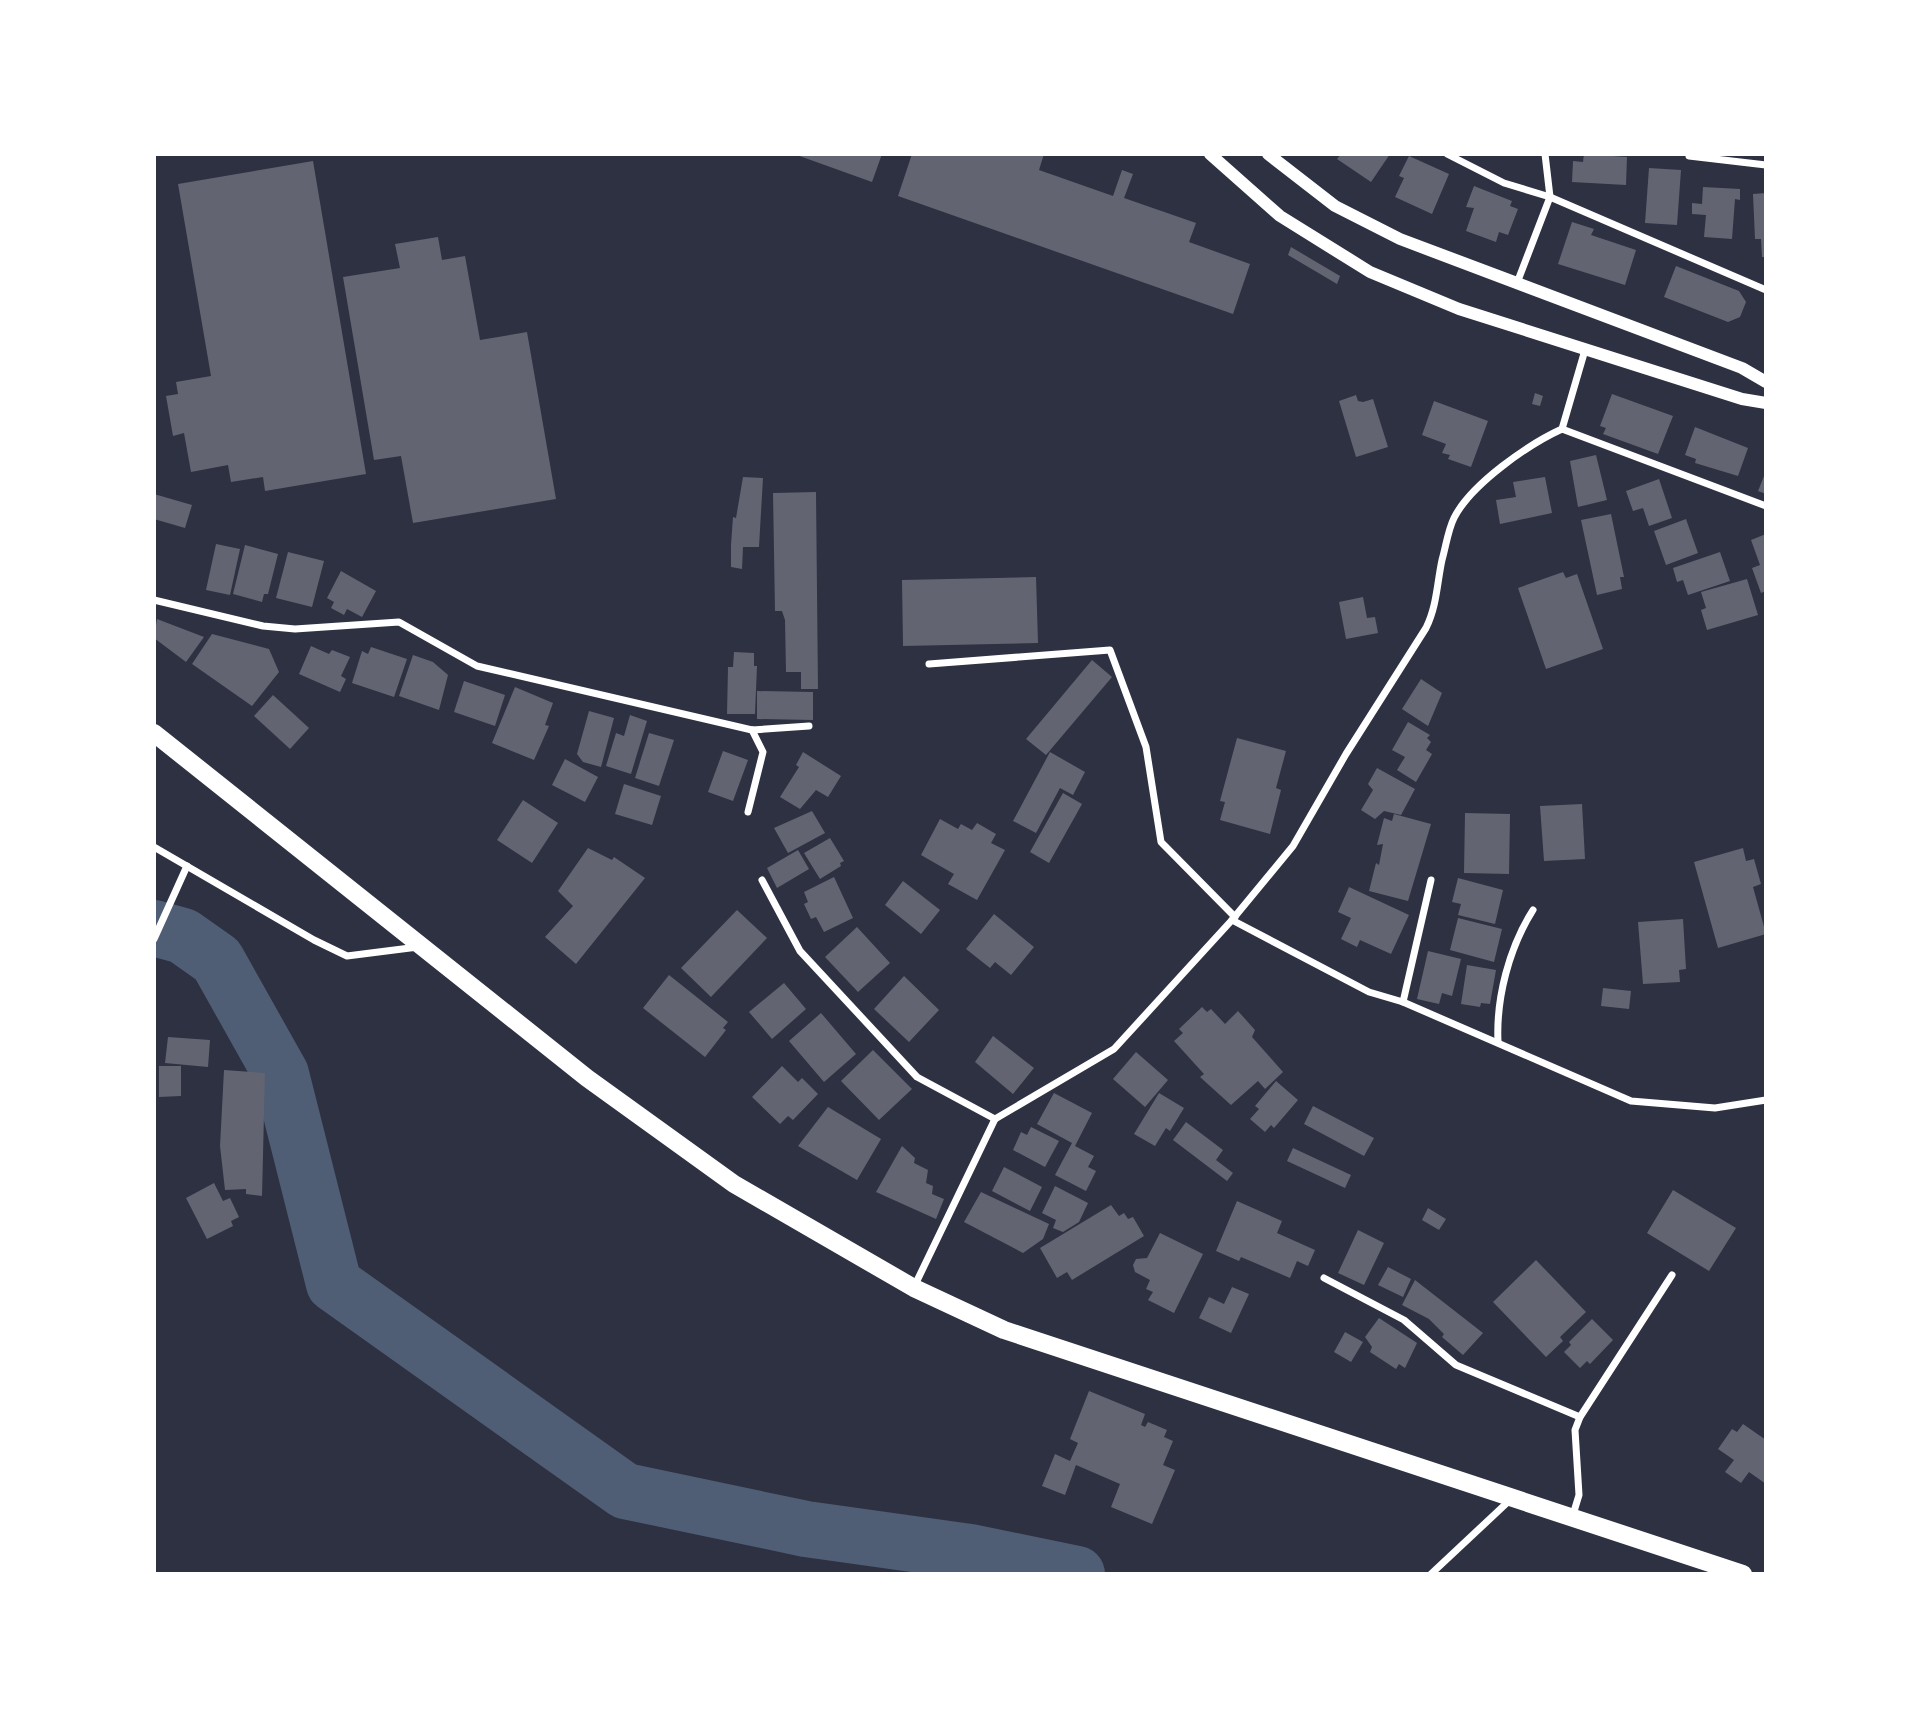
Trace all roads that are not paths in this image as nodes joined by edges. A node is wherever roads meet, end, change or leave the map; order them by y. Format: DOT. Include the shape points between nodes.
graph roads {
  1 [pos="1210,154"];
  2 [pos="1268,154"];
  3 [pos="1447,154"];
  4 [pos="1545,154"];
  5 [pos="1689,156"];
  6 [pos="1766,165"];
  7 [pos="1550,197"];
  8 [pos="1517,282"];
  9 [pos="1766,290"];
  10 [pos="1585,350"];
  11 [pos="1766,382"];
  12 [pos="1766,403"];
  13 [pos="1562,429"];
  14 [pos="1766,506"];
  15 [pos="154,600"];
  16 [pos="929,664"];
  17 [pos="810,726"];
  18 [pos="752,730"];
  19 [pos="154,733"];
  20 [pos="748,811"];
  21 [pos="154,847"];
  22 [pos="187,866"];
  23 [pos="762,880"];
  24 [pos="1431,880"];
  25 [pos="1533,910"];
  26 [pos="1233,919"];
  27 [pos="154,939"];
  28 [pos="418,947"];
  29 [pos="1403,1002"];
  30 [pos="1497,1042"];
  31 [pos="1766,1100"];
  32 [pos="995,1119"];
  33 [pos="1672,1275"];
  34 [pos="1324,1278"];
  35 [pos="914,1288"];
  36 [pos="1580,1417"];
  37 [pos="1511,1499"];
  38 [pos="1572,1518"];
  39 [pos="1431,1574"];
  40 [pos="1743,1574"];
  1 -- 10 [label="street" via="1280,216 1370,272 1459,309"];
  2 -- 8 [label="street" via="1335,206 1400,239"];
  3 -- 7 [label="street" via="1504,183"];
  4 -- 7 [label="street"];
  5 -- 6 [label="street"];
  7 -- 8 [label="street"];
  7 -- 9 [label="street"];
  8 -- 11 [label="street" via="1731,363"];
  10 -- 12 [label="street"];
  10 -- 13 [label="street"];
  13 -- 14 [label="street"];
  13 -- 26 [label="street" via="1473,491 1455,517 1434,613 1426,628 1293,846"];
  15 -- 18 [label="street" via="263,626 295,629 399,622 477,666"];
  16 -- 26 [label="street" via="1110,650 1146,747 1161,842"];
  17 -- 18 [label="street"];
  18 -- 20 [label="street" via="762,752"];
  19 -- 28 [label="main road"];
  21 -- 22 [label="street"];
  22 -- 27 [label="street"];
  22 -- 28 [label="street" via="347,956"];
  23 -- 32 [label="street" via="800,951 917,1077"];
  24 -- 29 [label="street"];
  25 -- 30 [label="street" via="1517,935 1497,1017"];
  26 -- 29 [label="street" via="1368,992"];
  26 -- 32 [label="street" via="1121,1043"];
  28 -- 35 [label="main road" via="734,1184"];
  29 -- 30 [label="street"];
  30 -- 31 [label="street" via="1631,1101 1715,1108"];
  32 -- 35 [label="street"];
  33 -- 36 [label="street"];
  34 -- 36 [label="street" via="1404,1320 1456,1365"];
  35 -- 37 [label="main road" via="1004,1329"];
  36 -- 38 [label="street" via="1575,1430 1579,1495"];
  37 -- 38 [label="main road"];
  37 -- 39 [label="street"];
  38 -- 40 [label="main road"];
}
